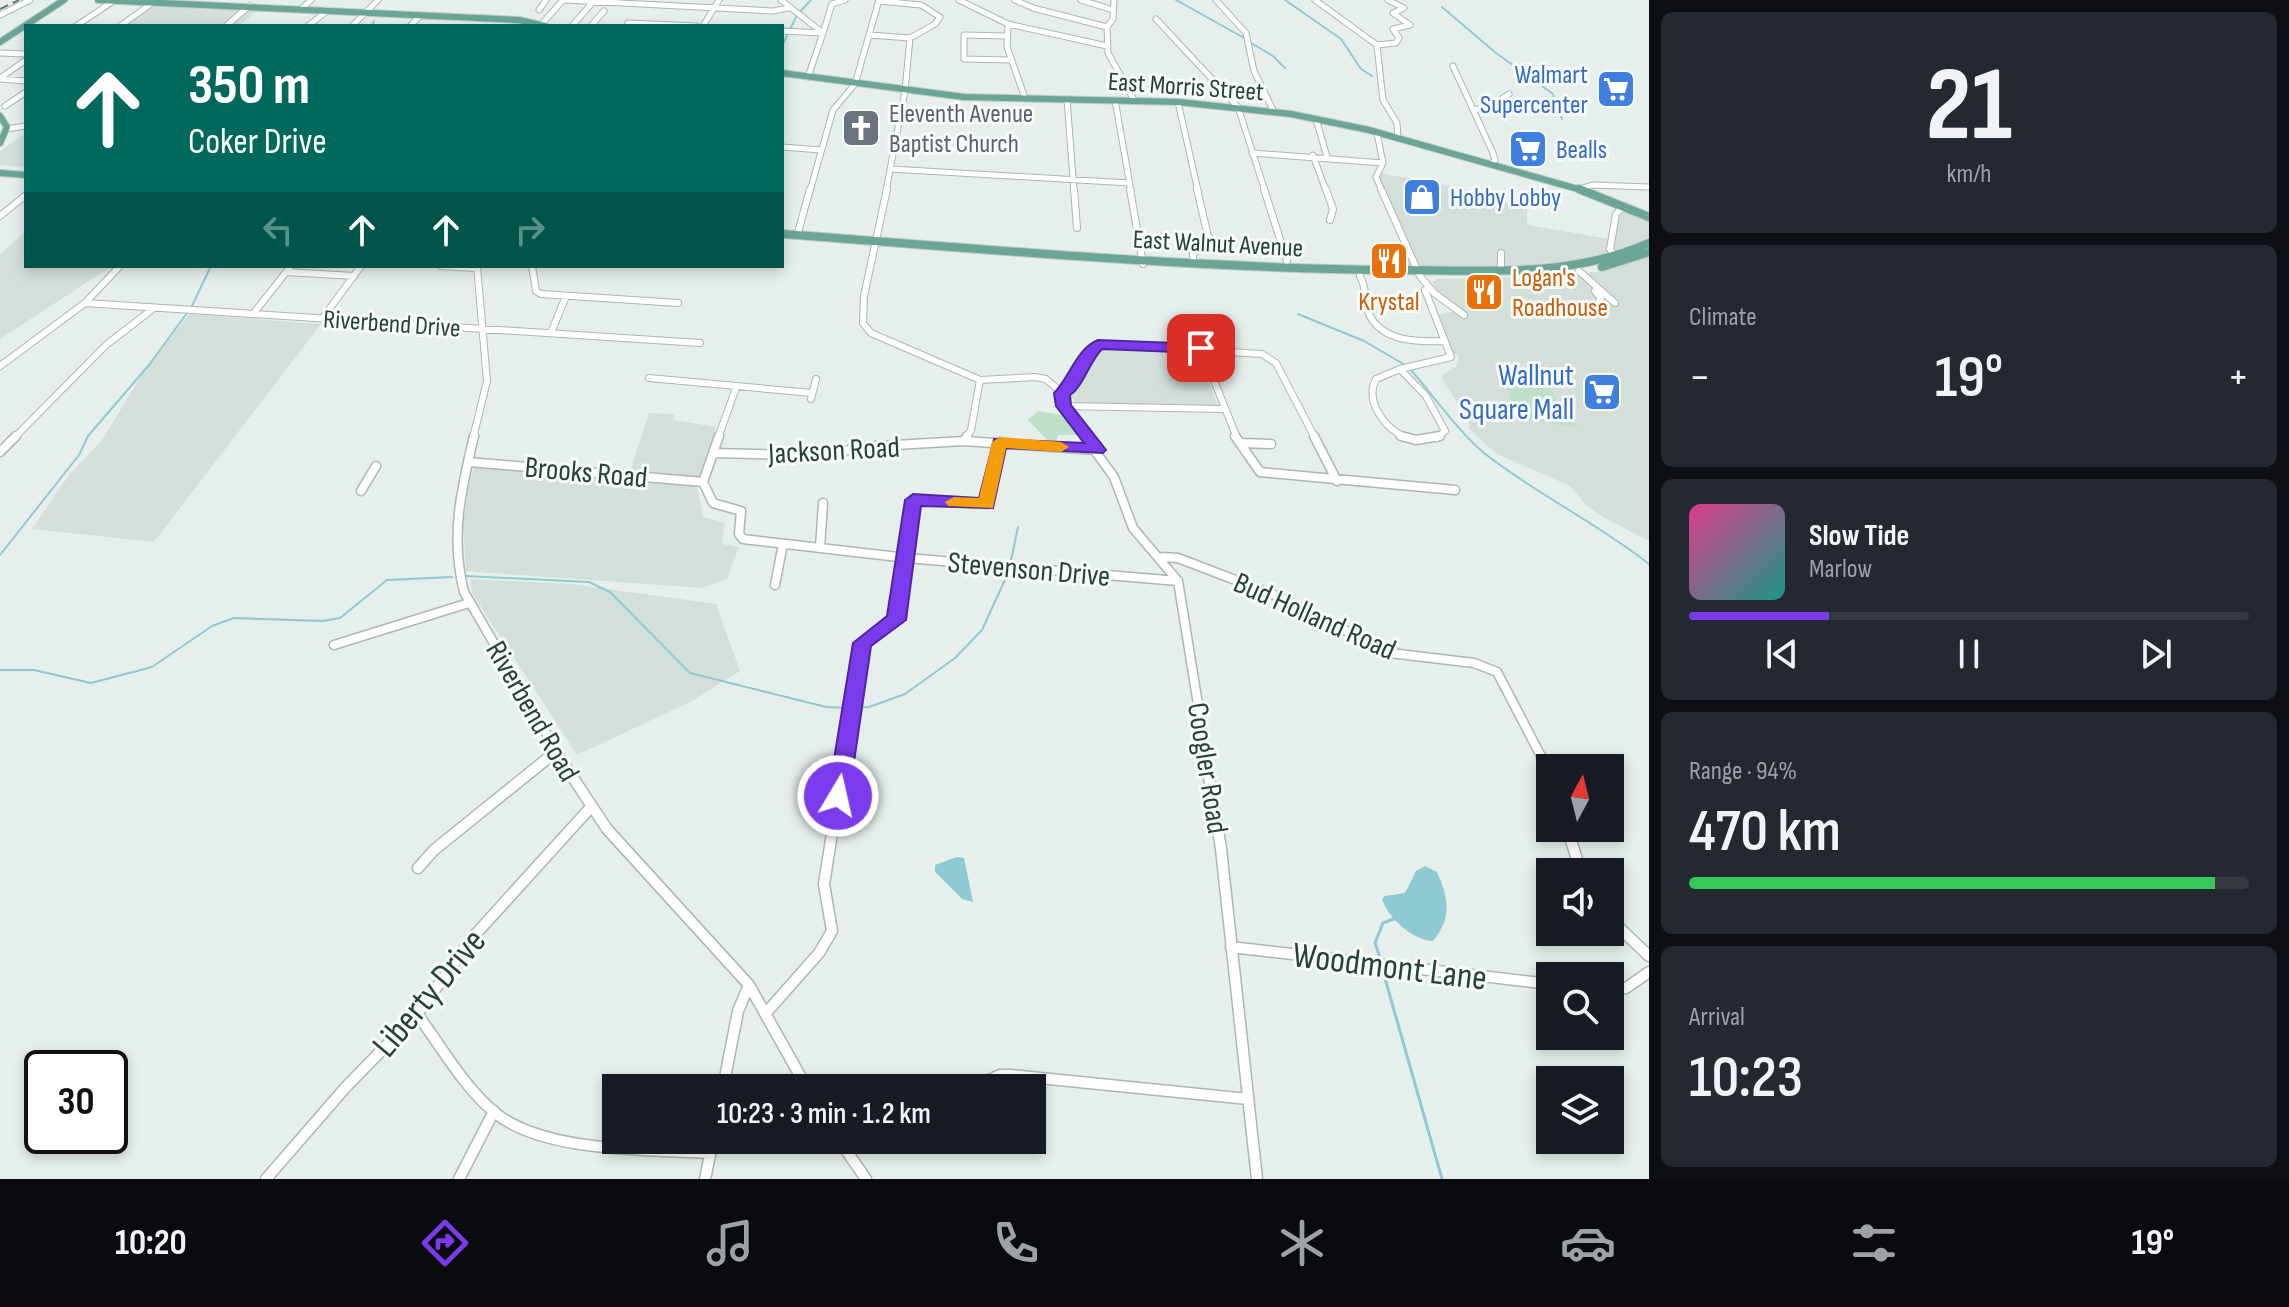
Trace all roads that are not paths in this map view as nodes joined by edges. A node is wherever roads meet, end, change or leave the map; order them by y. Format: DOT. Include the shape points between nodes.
graph roads {
  1 [pos="30,0"];
  2 [pos="64,0"];
  3 [pos="98,0"];
  4 [pos="114,0"];
  5 [pos="311,0"];
  6 [pos="378,0"];
  7 [pos="546,0"];
  8 [pos="564,0"];
  9 [pos="719,0"];
  10 [pos="781,0"];
  11 [pos="845,0"];
  12 [pos="879,0"];
  13 [pos="959,0"];
  14 [pos="1015,0"];
  15 [pos="1081,0"];
  16 [pos="1114,0"];
  17 [pos="1216,0"];
  18 [pos="1315,0"];
  19 [pos="1388,0"];
  20 [pos="155,1"];
  21 [pos="584,1"];
  22 [pos="619,1"];
  23 [pos="190,2"];
  24 [pos="593,2"];
  25 [pos="651,2"];
  26 [pos="249,6"];
  27 [pos="714,8"];
  28 [pos="789,8"];
  29 [pos="301,9"];
  30 [pos="328,10"];
  31 [pos="539,10"];
  32 [pos="1113,10"];
  33 [pos="604,11"];
  34 [pos="366,12"];
  35 [pos="0,15"];
  36 [pos="421,15"];
  37 [pos="1156,19"];
  38 [pos="578,20"];
  39 [pos="628,23"];
  40 [pos="27,24"];
  41 [pos="79,24"];
  42 [pos="123,24"];
  43 [pos="228,24"];
  44 [pos="310,24"];
  45 [pos="354,24"];
  46 [pos="412,24"];
  47 [pos="537,24"];
  48 [pos="543,24"];
  49 [pos="574,24"];
  50 [pos="593,24"];
  51 [pos="651,24"];
  52 [pos="704,24"];
  53 [pos="1008,24"];
  54 [pos="24,26"];
  55 [pos="1107,27"];
  56 [pos="784,31"];
  57 [pos="823,33"];
  58 [pos="869,35"];
  59 [pos="1006,36"];
  60 [pos="910,38"];
  61 [pos="0,42"];
  62 [pos="1377,45"];
  63 [pos="1107,46"];
  64 [pos="0,53"];
  65 [pos="24,57"];
  66 [pos="24,59"];
  67 [pos="1010,60"];
  68 [pos="1453,66"];
  69 [pos="784,73"];
  70 [pos="808,77"];
  71 [pos="0,79"];
  72 [pos="24,81"];
  73 [pos="855,84"];
  74 [pos="905,91"];
  75 [pos="24,93"];
  76 [pos="1509,94"];
  77 [pos="1025,98"];
  78 [pos="1067,99"];
  79 [pos="1115,100"];
  80 [pos="1134,100"];
  81 [pos="1178,102"];
  82 [pos="5,106"];
  83 [pos="1238,107"];
  84 [pos="1474,109"];
  85 [pos="1512,110"];
  86 [pos="1566,111"];
  87 [pos="1274,112"];
  88 [pos="1,119"];
  89 [pos="1316,119"];
  90 [pos="24,126"];
  91 [pos="6,129"];
  92 [pos="1377,133"];
  93 [pos="1398,138"];
  94 [pos="0,143"];
  95 [pos="784,147"];
  96 [pos="821,150"];
  97 [pos="1252,153"];
  98 [pos="1313,155"];
  99 [pos="1327,157"];
  100 [pos="1383,163"];
  101 [pos="1492,163"];
  102 [pos="891,169"];
  103 [pos="0,173"];
  104 [pos="24,175"];
  105 [pos="1073,180"];
  106 [pos="1129,183"];
  107 [pos="1649,187"];
  108 [pos="1580,189"];
  109 [pos="24,197"];
  110 [pos="1624,206"];
  111 [pos="1649,215"];
  112 [pos="0,216"];
  113 [pos="1330,220"];
  114 [pos="1077,228"];
  115 [pos="799,229"];
  116 [pos="784,236"];
  117 [pos="877,243"];
  118 [pos="1649,243"];
  119 [pos="1611,247"];
  120 [pos="1628,252"];
  121 [pos="1649,252"];
  122 [pos="1501,253"];
  123 [pos="1615,257"];
  124 [pos="1142,261"];
  125 [pos="1287,261"];
  126 [pos="1193,262"];
  127 [pos="1502,266"];
  128 [pos="118,268"];
  129 [pos="360,268"];
  130 [pos="477,268"];
  131 [pos="532,268"];
  132 [pos="288,269"];
  133 [pos="1419,273"];
  134 [pos="1582,273"];
  135 [pos="354,276"];
  136 [pos="1360,276"];
  137 [pos="1425,290"];
  138 [pos="566,296"];
  139 [pos="85,303"];
  140 [pos="678,303"];
  141 [pos="1615,303"];
  142 [pos="1597,304"];
  143 [pos="155,308"];
  144 [pos="253,314"];
  145 [pos="322,319"];
  146 [pos="483,329"];
  147 [pos="551,333"];
  148 [pos="1444,341"];
  149 [pos="700,343"];
  150 [pos="1201,348"];
  151 [pos="0,366"];
  152 [pos="1399,368"];
  153 [pos="649,378"];
  154 [pos="816,379"];
  155 [pos="980,380"];
  156 [pos="736,388"];
  157 [pos="1062,393"];
  158 [pos="1064,406"];
  159 [pos="1223,409"];
  160 [pos="964,441"];
  161 [pos="1000,442"];
  162 [pos="1241,443"];
  163 [pos="1271,444"];
  164 [pos="1098,450"];
  165 [pos="0,452"];
  166 [pos="715,453"];
  167 [pos="469,462"];
  168 [pos="376,466"];
  169 [pos="1337,481"];
  170 [pos="703,482"];
  171 [pos="1455,490"];
  172 [pos="361,491"];
  173 [pos="823,503"];
  174 [pos="783,544"];
  175 [pos="820,548"];
  176 [pos="1163,557"];
  177 [pos="907,558"];
  178 [pos="1178,581"];
  179 [pos="775,585"];
  180 [pos="469,603"];
  181 [pos="334,645"];
  182 [pos="555,753"];
  183 [pos="1540,754"];
  184 [pos="591,807"];
  185 [pos="418,868"];
  186 [pos="1624,932"];
  187 [pos="1231,947"];
  188 [pos="1649,956"];
  189 [pos="1649,972"];
  190 [pos="1536,982"];
  191 [pos="749,985"];
  192 [pos="1624,988"];
  193 [pos="766,1013"];
  194 [pos="417,1014"];
  195 [pos="726,1074"];
  196 [pos="799,1074"];
  197 [pos="1046,1079"];
  198 [pos="1248,1099"];
  199 [pos="494,1111"];
  200 [pos="602,1141"];
  201 [pos="710,1154"];
  202 [pos="851,1154"];
  203 [pos="266,1179"];
  204 [pos="459,1179"];
  205 [pos="705,1179"];
  206 [pos="866,1179"];
  207 [pos="1257,1179"];
  1 -- 35 [label="street"];
  2 -- 40 [label="main road"];
  3 -- 4 [label="main road"];
  4 -- 20 [label="main road"];
  4 -- 41 [label="street"];
  5 -- 29 [label="street"];
  6 -- 34 [label="street"];
  7 -- 31 [label="street"];
  8 -- 21 [label="street"];
  8 -- 48 [label="street"];
  9 -- 27 [label="street"];
  10 -- 28 [label="street"];
  11 -- 57 [label="street" via="832,4"];
  12 -- 58 [label="street"];
  12 -- 60 [label="street" via="921,5 940,16"];
  13 -- 53 [label="street"];
  14 -- 55 [label="street"];
  15 -- 32 [label="street"];
  16 -- 32 [label="street"];
  17 -- 87 [label="street" via="1246,33 1256,78"];
  18 -- 62 [label="street"];
  19 -- 62 [label="street" via="1404,8 1393,13 1410,25 1393,29 1396,43"];
  20 -- 23 [label="main road"];
  20 -- 42 [label="street"];
  21 -- 24 [label="street"];
  22 -- 24 [label="street"];
  22 -- 25 [label="street"];
  23 -- 26 [label="main road"];
  24 -- 38 [label="street"];
  25 -- 27 [label="street"];
  26 -- 29 [label="main road"];
  26 -- 43 [label="street"];
  27 -- 28 [label="street"];
  27 -- 52 [label="street"];
  28 -- 57 [label="street"];
  29 -- 30 [label="main road"];
  30 -- 34 [label="main road"];
  30 -- 44 [label="street"];
  32 -- 55 [label="street"];
  33 -- 50 [label="street"];
  34 -- 36 [label="main road"];
  34 -- 45 [label="street"];
  36 -- 46 [label="street"];
  36 -- 47 [label="main road"];
  37 -- 83 [label="street"];
  38 -- 49 [label="street"];
  38 -- 50 [label="street"];
  39 -- 51 [label="street"];
  53 -- 59 [label="street"];
  53 -- 63 [label="street"];
  54 -- 61 [label="main road"];
  55 -- 63 [label="street"];
  56 -- 57 [label="street"];
  57 -- 70 [label="street"];
  58 -- 60 [label="street"];
  58 -- 73 [label="street"];
  59 -- 67 [label="street"];
  59 -- 67 [label="street" via="964,35 964,59"];
  60 -- 74 [label="street"];
  62 -- 93 [label="street" via="1383,100 1397,123"];
  63 -- 80 [label="street"];
  64 -- 65 [label="street"];
  66 -- 71 [label="street"];
  67 -- 77 [label="street"];
  68 -- 84 [label="street"];
  69 -- 70 [label="main road, East Morris Street"];
  70 -- 73 [label="main road, East Morris Street"];
  71 -- 72 [label="street"];
  73 -- 74 [label="main road, East Morris Street"];
  73 -- 96 [label="street" via="833,110"];
  74 -- 77 [label="main road, East Morris Street"];
  74 -- 102 [label="street"];
  75 -- 82 [label="street"];
  76 -- 85 [label="street" via="1503,98"];
  77 -- 78 [label="main road, East Morris Street"];
  78 -- 79 [label="main road, East Morris Street"];
  78 -- 105 [label="street"];
  79 -- 80 [label="main road, East Morris Street"];
  79 -- 106 [label="street"];
  80 -- 81 [label="main road, East Morris Street"];
  81 -- 83 [label="main road, East Morris Street"];
  81 -- 126 [label="street" via="1210,247 1193,251"];
  83 -- 87 [label="main road, East Morris Street"];
  83 -- 97 [label="street"];
  84 -- 85 [label="street"];
  84 -- 101 [label="street" via="1494,156"];
  85 -- 86 [label="street"];
  87 -- 89 [label="main road, East Morris Street"];
  88 -- 91 [label="main road"];
  89 -- 92 [label="main road, East Morris Street"];
  89 -- 99 [label="street"];
  90 -- 91 [label="street"];
  91 -- 94 [label="main road"];
  92 -- 93 [label="main road, East Morris Street"];
  92 -- 100 [label="street"];
  93 -- 101 [label="main road, East Morris Street"];
  95 -- 96 [label="street"];
  96 -- 115 [label="street"];
  97 -- 98 [label="street"];
  97 -- 125 [label="street"];
  98 -- 99 [label="street"];
  98 -- 113 [label="street" via="1333,209"];
  99 -- 100 [label="street"];
  100 -- 133 [label="street" via="1376,180"];
  101 -- 108 [label="main road, East Morris Street"];
  102 -- 105 [label="street"];
  102 -- 117 [label="street"];
  103 -- 104 [label="main road"];
  105 -- 106 [label="street"];
  105 -- 114 [label="street"];
  106 -- 124 [label="street"];
  107 -- 108 [label="street"];
  108 -- 110 [label="main road, East Morris Street"];
  109 -- 112 [label="street"];
  110 -- 111 [label="main road, East Morris Street"];
  110 -- 119 [label="street" via="1616,214"];
  116 -- 117 [label="main road, East Walnut Avenue"];
  117 -- 124 [label="main road, East Walnut Avenue"];
  117 -- 155 [label="street" via="863,323 871,333"];
  118 -- 120 [label="main road, East Walnut Avenue"];
  119 -- 120 [label="street"];
  119 -- 123 [label="street"];
  120 -- 123 [label="main road, East Walnut Avenue"];
  121 -- 134 [label="main road, East Walnut Avenue"];
  122 -- 127 [label="street"];
  123 -- 127 [label="main road, East Walnut Avenue" via="1516,270"];
  124 -- 126 [label="main road, East Walnut Avenue"];
  124 -- 136 [label="main road, East Walnut Avenue"];
  126 -- 133 [label="main road, East Walnut Avenue"];
  127 -- 133 [label="main road, East Walnut Avenue"];
  128 -- 139 [label="street"];
  129 -- 135 [label="street"];
  130 -- 146 [label="street, Riverbend Road"];
  131 -- 138 [label="street" via="538,293"];
  132 -- 135 [label="street"];
  132 -- 144 [label="street"];
  133 -- 134 [label="main road, East Walnut Avenue"];
  133 -- 136 [label="main road, East Walnut Avenue"];
  133 -- 137 [label="street"];
  133 -- 137 [label="street" via="1461,316"];
  134 -- 141 [label="street"];
  134 -- 142 [label="street" via="1599,294"];
  135 -- 145 [label="street"];
  136 -- 148 [label="street" via="1369,313 1378,325 1400,339"];
  137 -- 148 [label="street"];
  138 -- 140 [label="street"];
  138 -- 147 [label="street"];
  139 -- 143 [label="street, Riverbend Drive"];
  139 -- 151 [label="street"];
  143 -- 144 [label="street, Riverbend Drive"];
  143 -- 165 [label="street" via="106,345"];
  144 -- 145 [label="street, Riverbend Drive"];
  145 -- 146 [label="street, Riverbend Drive"];
  146 -- 147 [label="street, Riverbend Drive"];
  146 -- 167 [label="street, Riverbend Road" via="487,381"];
  147 -- 149 [label="street, Riverbend Drive"];
  148 -- 152 [label="street" via="1448,359"];
  150 -- 157 [label="street" via="1098,344"];
  150 -- 159 [label="street"];
  150 -- 169 [label="street" via="1273,359"];
  152 -- 152 [label="street" via="1440,417 1445,431 1438,438 1407,439 1381,420 1373,384"];
  153 -- 156 [label="street"];
  154 -- 156 [label="street" via="811,396"];
  155 -- 157 [label="street" via="1035,377"];
  155 -- 160 [label="street"];
  156 -- 166 [label="street"];
  157 -- 158 [label="street, Coogler Road"];
  158 -- 159 [label="street"];
  158 -- 164 [label="street, Coogler Road"];
  159 -- 162 [label="street"];
  160 -- 161 [label="street, Jackson Road"];
  160 -- 166 [label="street, Jackson Road" via="861,447 825,456"];
  161 -- 164 [label="street, Jackson Road"];
  161 -- 177 [label="street" via="987,504 913,500"];
  162 -- 163 [label="street"];
  162 -- 169 [label="street" via="1260,472"];
  164 -- 176 [label="street, Coogler Road" via="1137,534"];
  166 -- 170 [label="street"];
  167 -- 170 [label="street, Brooks Road"];
  167 -- 180 [label="street, Riverbend Road" via="455,532 457,565"];
  168 -- 172 [label="street"];
  169 -- 171 [label="street"];
  170 -- 174 [label="street, Stevenson Drive" via="713,503 741,511 739,534 750,541"];
  173 -- 175 [label="street"];
  174 -- 175 [label="street, Stevenson Drive"];
  174 -- 179 [label="street"];
  175 -- 177 [label="street, Stevenson Drive"];
  176 -- 178 [label="street, Coogler Road"];
  176 -- 183 [label="street, Bud Holland Road" via="1277,596 1390,653 1474,663 1497,672"];
  177 -- 178 [label="street, Stevenson Drive"];
  177 -- 193 [label="street" via="896,620 862,643 824,884 832,931"];
  178 -- 187 [label="street, Coogler Road" via="1221,849"];
  180 -- 181 [label="street"];
  180 -- 182 [label="street, Riverbend Road"];
  182 -- 184 [label="street, Riverbend Road"];
  182 -- 185 [label="street"];
  184 -- 191 [label="street, Riverbend Road"];
  184 -- 194 [label="street, Liberty Drive" via="474,936"];
  186 -- 188 [label="street"];
  187 -- 190 [label="street, Woodmont Lane"];
  187 -- 198 [label="street, Coogler Road"];
  189 -- 192 [label="street"];
  191 -- 193 [label="street, Riverbend Road"];
  191 -- 195 [label="street" via="738,1011"];
  193 -- 196 [label="street, Riverbend Road"];
  194 -- 199 [label="street"];
  194 -- 203 [label="street, Liberty Drive"];
  197 -- 198 [label="street"];
  198 -- 207 [label="street, Coogler Road"];
  199 -- 200 [label="street" via="517,1128 558,1139"];
  199 -- 204 [label="street"];
  201 -- 205 [label="street"];
  202 -- 206 [label="street"];
}
